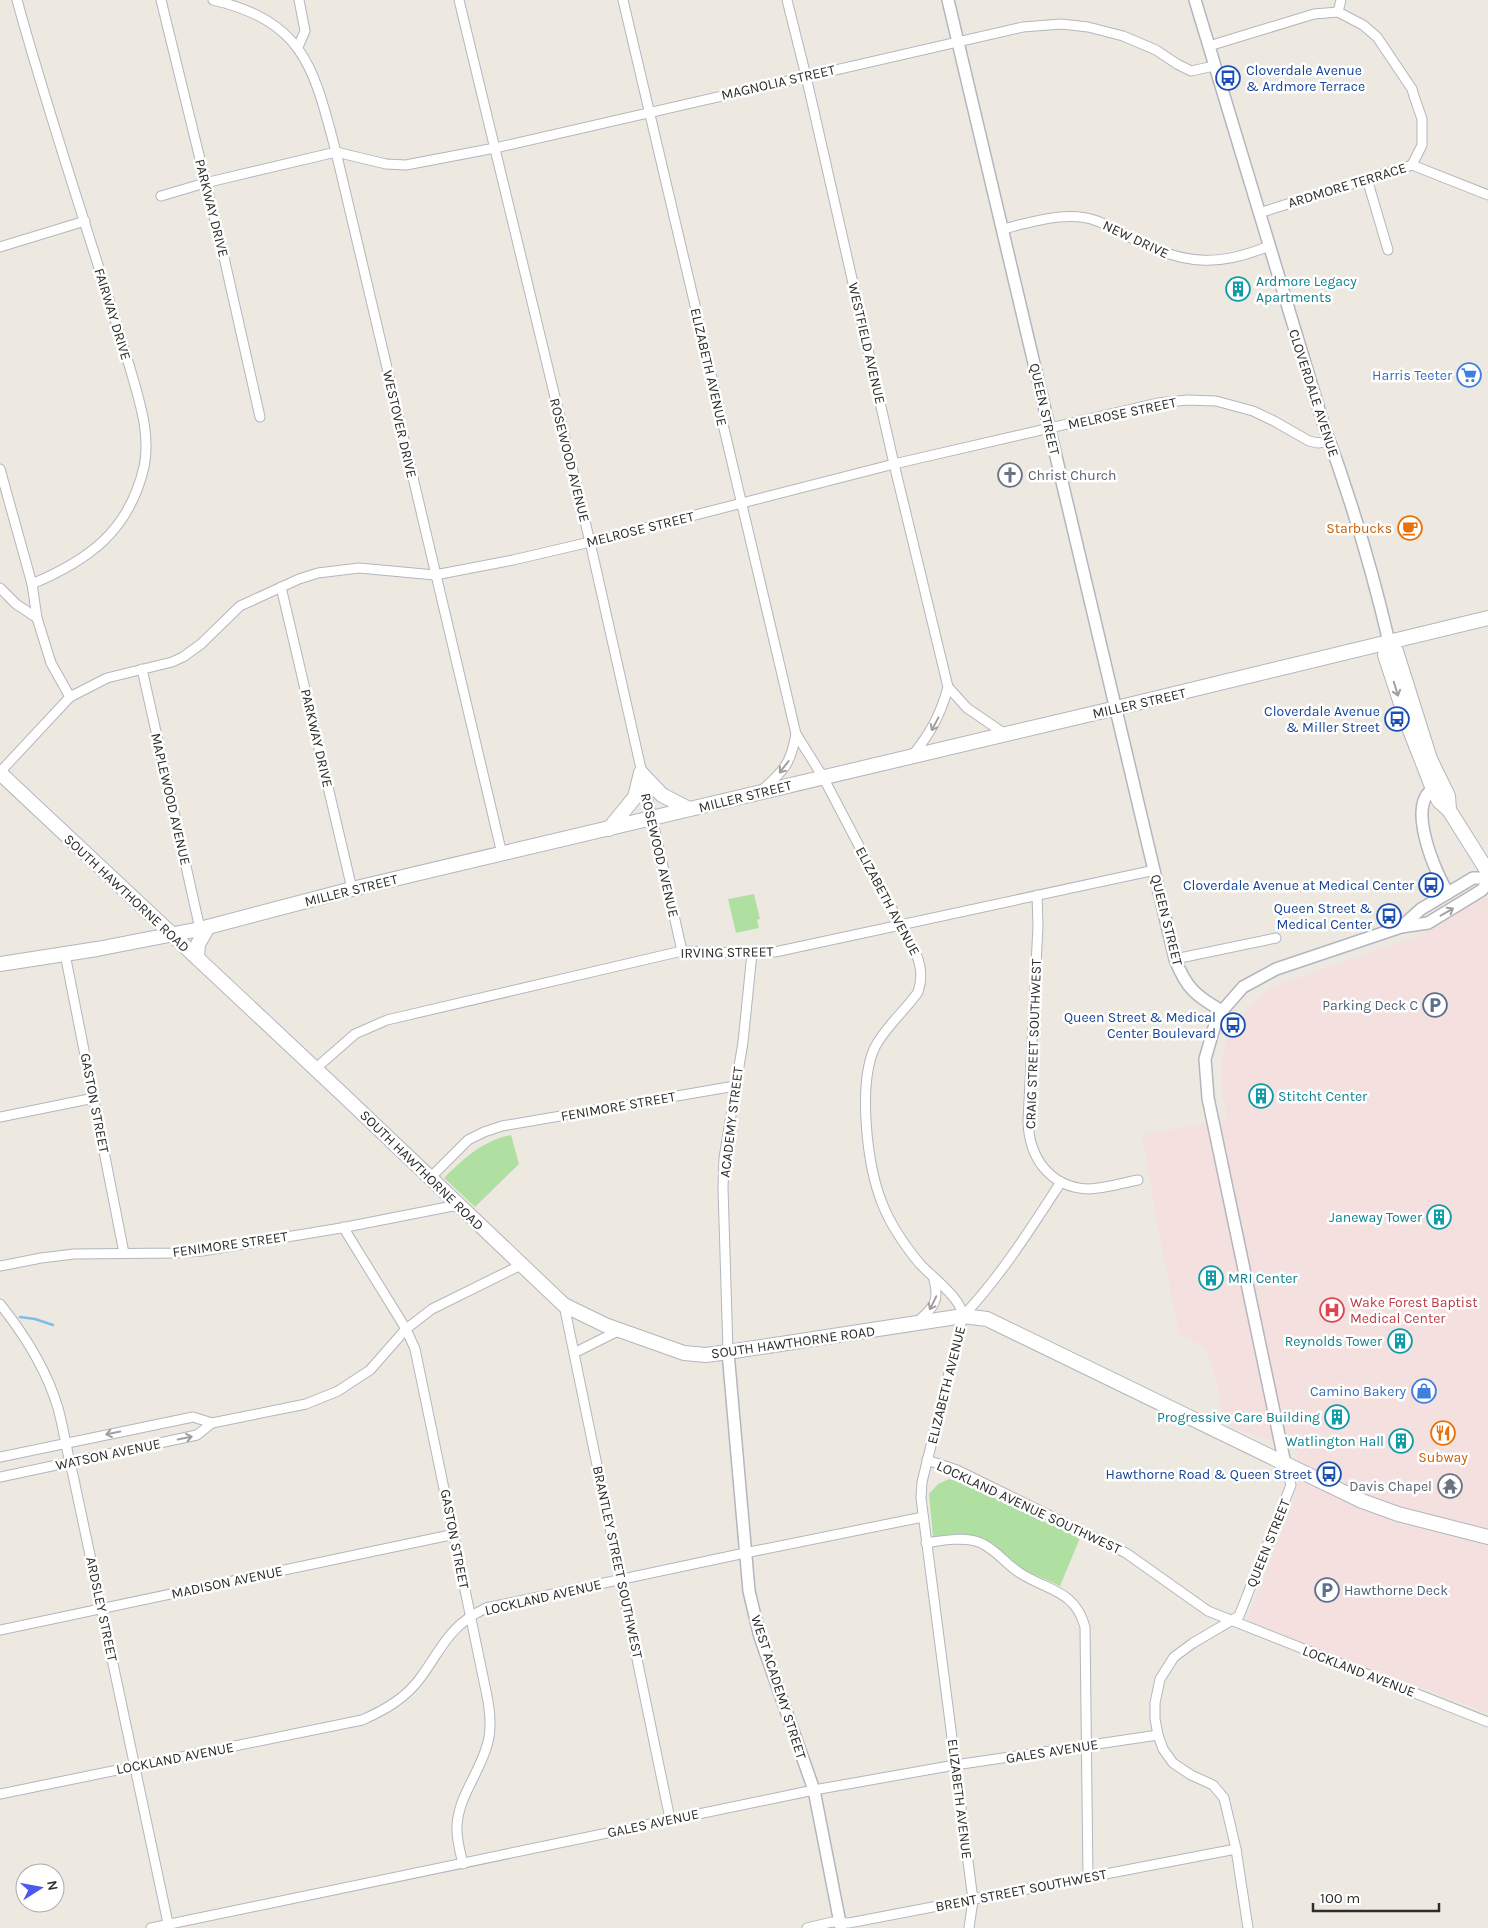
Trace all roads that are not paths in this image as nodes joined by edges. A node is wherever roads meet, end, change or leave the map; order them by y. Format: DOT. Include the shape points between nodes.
graph roads {
  1 [pos="17,0"];
  2 [pos="161,0"];
  3 [pos="213,0"];
  4 [pos="299,0"];
  5 [pos="459,0"];
  6 [pos="623,0"];
  7 [pos="786,0"];
  8 [pos="948,0"];
  9 [pos="1194,0"];
  10 [pos="1341,0"];
  11 [pos="1338,12"];
  12 [pos="958,41"];
  13 [pos="1209,46"];
  14 [pos="298,48"];
  15 [pos="1214,66"];
  16 [pos="806,76"];
  17 [pos="649,112"];
  18 [pos="495,148"];
  19 [pos="336,152"];
  20 [pos="1412,165"];
  21 [pos="1367,180"];
  22 [pos="205,183"];
  23 [pos="1488,195"];
  24 [pos="161,196"];
  25 [pos="1259,213"];
  26 [pos="85,221"];
  27 [pos="1003,229"];
  28 [pos="1269,246"];
  29 [pos="0,247"];
  30 [pos="1388,250"];
  31 [pos="260,417"];
  32 [pos="1050,428"];
  33 [pos="1329,441"];
  34 [pos="894,464"];
  35 [pos="0,470"];
  36 [pos="741,503"];
  37 [pos="590,542"];
  38 [pos="435,575"];
  39 [pos="32,584"];
  40 [pos="281,587"];
  41 [pos="0,588"];
  42 [pos="37,618"];
  43 [pos="1488,618"];
  44 [pos="1428,632"];
  45 [pos="1389,642"];
  46 [pos="142,669"];
  47 [pos="1404,674"];
  48 [pos="948,687"];
  49 [pos="70,697"];
  50 [pos="1116,708"];
  51 [pos="796,734"];
  52 [pos="1006,735"];
  53 [pos="912,756"];
  54 [pos="0,772"];
  55 [pos="642,773"];
  56 [pos="823,777"];
  57 [pos="1433,789"];
  58 [pos="759,792"];
  59 [pos="689,810"];
  60 [pos="1449,810"];
  61 [pos="652,819"];
  62 [pos="609,828"];
  63 [pos="502,854"];
  64 [pos="1155,870"];
  65 [pos="1488,872"];
  66 [pos="1488,878"];
  67 [pos="1488,882"];
  68 [pos="352,889"];
  69 [pos="1448,894"];
  70 [pos="1037,895"];
  71 [pos="148,912"];
  72 [pos="901,926"];
  73 [pos="1401,927"];
  74 [pos="204,928"];
  75 [pos="172,935"];
  76 [pos="1276,938"];
  77 [pos="143,940"];
  78 [pos="682,950"];
  79 [pos="752,953"];
  80 [pos="66,954"];
  81 [pos="197,958"];
  82 [pos="1175,959"];
  83 [pos="0,964"];
  84 [pos="1222,1011"];
  85 [pos="315,1069"];
  86 [pos="735,1086"];
  87 [pos="94,1098"];
  88 [pos="0,1117"];
  89 [pos="430,1178"];
  90 [pos="1138,1180"];
  91 [pos="1061,1182"];
  92 [pos="458,1205"];
  93 [pos="342,1227"];
  94 [pos="124,1253"];
  95 [pos="521,1265"];
  96 [pos="0,1266"];
  97 [pos="933,1278"];
  98 [pos="0,1304"];
  99 [pos="564,1305"];
  100 [pos="962,1316"];
  101 [pos="916,1323"];
  102 [pos="406,1329"];
  103 [pos="621,1330"];
  104 [pos="728,1352"];
  105 [pos="574,1353"];
  106 [pos="212,1423"];
  107 [pos="66,1443"];
  108 [pos="0,1457"];
  109 [pos="928,1460"];
  110 [pos="70,1463"];
  111 [pos="1285,1464"];
  112 [pos="0,1477"];
  113 [pos="923,1517"];
  114 [pos="455,1534"];
  115 [pos="1488,1538"];
  116 [pos="926,1543"];
  117 [pos="745,1553"];
  118 [pos="622,1579"];
  119 [pos="102,1609"];
  120 [pos="470,1615"];
  121 [pos="1230,1621"];
  122 [pos="0,1630"];
  123 [pos="1488,1722"];
  124 [pos="1158,1735"];
  125 [pos="1087,1745"];
  126 [pos="955,1765"];
  127 [pos="136,1766"];
  128 [pos="814,1790"];
  129 [pos="0,1794"];
  130 [pos="670,1819"];
  131 [pos="1236,1849"];
  132 [pos="463,1864"];
  133 [pos="1088,1877"];
  134 [pos="973,1900"];
  135 [pos="169,1926"];
  136 [pos="841,1926"];
  137 [pos="151,1928"];
  138 [pos="807,1928"];
  139 [pos="969,1928"];
  140 [pos="1248,1928"];
  1 -- 26 [label="street, FAIRWAY DRIVE"];
  2 -- 22 [label="street, PARKWAY DRIVE"];
  3 -- 14 [label="street" via="259,15 283,30"];
  4 -- 14 [label="street" via="305,31"];
  5 -- 18 [label="street, ROSEWOOD AVENUE"];
  6 -- 17 [label="street, ELIZABETH AVENUE"];
  7 -- 16 [label="street, WESTFIELD AVENUE"];
  8 -- 12 [label="street, QUEEN STREET"];
  9 -- 13 [label="street, CLOVERDALE AVENUE"];
  10 -- 11 [label="street"];
  11 -- 13 [label="street" via="1290,20"];
  11 -- 20 [label="street, ARDMORE TERRACE" via="1363,25 1377,37 1412,89 1422,119 1422,145"];
  12 -- 15 [label="street, MAGNOLIA STREET" via="1023,27 1061,24 1123,36 1156,50 1191,71"];
  12 -- 16 [label="street, MAGNOLIA STREET"];
  12 -- 27 [label="street, QUEEN STREET"];
  13 -- 15 [label="street, CLOVERDALE AVENUE"];
  14 -- 19 [label="street, WESTOVER DRIVE" via="319,88"];
  15 -- 25 [label="street, CLOVERDALE AVENUE"];
  16 -- 17 [label="street, MAGNOLIA STREET"];
  16 -- 34 [label="street, WESTFIELD AVENUE"];
  17 -- 18 [label="street, MAGNOLIA STREET"];
  17 -- 36 [label="street, ELIZABETH AVENUE"];
  18 -- 19 [label="street, MAGNOLIA STREET" via="406,165 386,164"];
  18 -- 37 [label="street, ROSEWOOD AVENUE"];
  19 -- 22 [label="street"];
  19 -- 38 [label="street, WESTOVER DRIVE"];
  20 -- 21 [label="street, ARDMORE TERRACE"];
  20 -- 23 [label="street"];
  21 -- 25 [label="street, ARDMORE TERRACE"];
  21 -- 30 [label="street"];
  22 -- 24 [label="street"];
  22 -- 31 [label="street, PARKWAY DRIVE"];
  25 -- 28 [label="street, CLOVERDALE AVENUE"];
  26 -- 29 [label="street"];
  26 -- 39 [label="street, FAIRWAY DRIVE" via="137,394 144,421 146,451 139,485 118,526 80,560"];
  27 -- 28 [label="street, NEW DRIVE" via="1068,216 1096,220 1172,256 1196,260 1234,259"];
  27 -- 32 [label="street, QUEEN STREET"];
  28 -- 33 [label="street, CLOVERDALE AVENUE"];
  32 -- 33 [label="street, MELROSE STREET" via="1158,403 1201,400 1253,412 1309,441"];
  32 -- 34 [label="street, MELROSE STREET"];
  32 -- 50 [label="street, QUEEN STREET"];
  33 -- 45 [label="street, CLOVERDALE AVENUE"];
  34 -- 36 [label="street, MELROSE STREET"];
  34 -- 48 [label="street, WESTFIELD AVENUE"];
  35 -- 39 [label="street"];
  36 -- 37 [label="street, MELROSE STREET"];
  36 -- 51 [label="street, ELIZABETH AVENUE"];
  37 -- 38 [label="street, MELROSE STREET"];
  37 -- 55 [label="street, ROSEWOOD AVENUE"];
  38 -- 40 [label="street, MELROSE STREET" via="380,569 339,569"];
  38 -- 63 [label="street, WESTOVER DRIVE"];
  39 -- 42 [label="street"];
  40 -- 46 [label="street, MELROSE STREET" via="240,606 183,657"];
  40 -- 68 [label="street, PARKWAY DRIVE"];
  41 -- 42 [label="street"];
  42 -- 49 [label="street" via="52,663"];
  43 -- 44 [label="main road, MILLER STREET"];
  44 -- 45 [label="main road, MILLER STREET"];
  44 -- 47 [label="main road" via="1408,647"];
  45 -- 47 [label="main road, CLOVERDALE AVENUE" via="1396,651"];
  45 -- 50 [label="main road, MILLER STREET"];
  45 -- 57 [label="main road, CLOVERDALE AVENUE, one-way" via="1385,655"];
  46 -- 49 [label="street, MELROSE STREET" via="107,678"];
  46 -- 74 [label="street, MAPLEWOOD AVENUE"];
  47 -- 60 [label="main road, CLOVERDALE AVENUE" via="1430,759 1448,796"];
  48 -- 52 [label="street, WESTFIELD AVENUE" via="967,708"];
  48 -- 53 [label="street, WESTFIELD AVENUE, one-way" via="935,725"];
  49 -- 54 [label="street, MELROSE STREET"];
  50 -- 52 [label="main road, MILLER STREET"];
  50 -- 64 [label="street, QUEEN STREET"];
  51 -- 56 [label="street, ELIZABETH AVENUE"];
  51 -- 58 [label="street, ELIZABETH AVENUE, one-way" via="790,759 776,778"];
  52 -- 53 [label="main road, MILLER STREET"];
  53 -- 56 [label="main road, MILLER STREET"];
  54 -- 71 [label="main road, SOUTH HAWTHORNE ROAD"];
  55 -- 59 [label="main road" via="662,795"];
  55 -- 61 [label="street, ROSEWOOD AVENUE"];
  55 -- 62 [label="main road" via="635,797"];
  56 -- 58 [label="main road, MILLER STREET"];
  56 -- 72 [label="street, ELIZABETH AVENUE"];
  57 -- 60 [label="main road, CLOVERDALE AVENUE"];
  57 -- 69 [label="street" via="1424,798 1423,822 1430,855"];
  58 -- 59 [label="main road, MILLER STREET"];
  59 -- 61 [label="main road, MILLER STREET"];
  60 -- 65 [label="main road, CLOVERDALE AVENUE"];
  61 -- 62 [label="main road, MILLER STREET"];
  61 -- 78 [label="street, ROSEWOOD AVENUE"];
  62 -- 63 [label="main road, MILLER STREET"];
  63 -- 68 [label="main road, MILLER STREET"];
  64 -- 70 [label="street, IRVING STREET"];
  64 -- 82 [label="street, QUEEN STREET"];
  66 -- 69 [label="street" via="1473,878"];
  73 -- 67 [label="street, one-way" via="1428,923 1482,890"];
  68 -- 74 [label="main road, MILLER STREET"];
  69 -- 73 [label="street" via="1421,909"];
  70 -- 72 [label="street, IRVING STREET"];
  70 -- 91 [label="street, CRAIG STREET SOUTHWEST" via="1029,1136 1037,1160"];
  71 -- 75 [label="main road, SOUTH HAWTHORNE ROAD"];
  71 -- 77 [label="main road"];
  72 -- 79 [label="street, IRVING STREET" via="775,952"];
  72 -- 97 [label="street, ELIZABETH AVENUE" via="918,958 920,984 912,1001 874,1050 867,1084 866,1122 881,1202 899,1236"];
  73 -- 84 [label="street" via="1276,969 1244,987"];
  74 -- 75 [label="main road, MILLER STREET"];
  74 -- 81 [label="main road"];
  75 -- 77 [label="main road, MILLER STREET"];
  75 -- 81 [label="main road, SOUTH HAWTHORNE ROAD"];
  76 -- 82 [label="street"];
  77 -- 80 [label="main road, MILLER STREET"];
  78 -- 79 [label="street, IRVING STREET"];
  78 -- 85 [label="street, IRVING STREET" via="388,1020 355,1034"];
  79 -- 86 [label="street, ACADEMY STREET"];
  80 -- 83 [label="main road, MILLER STREET"];
  80 -- 87 [label="street, GASTON STREET"];
  81 -- 85 [label="main road, SOUTH HAWTHORNE ROAD"];
  82 -- 84 [label="street, QUEEN STREET" via="1192,991"];
  84 -- 111 [label="street, QUEEN STREET" via="1205,1058 1208,1098"];
  85 -- 89 [label="main road, SOUTH HAWTHORNE ROAD"];
  86 -- 89 [label="street, FENIMORE STREET" via="502,1126 468,1140"];
  86 -- 104 [label="street, ACADEMY STREET" via="724,1158 723,1188"];
  87 -- 88 [label="street"];
  87 -- 94 [label="street, GASTON STREET"];
  89 -- 92 [label="main road, SOUTH HAWTHORNE ROAD"];
  90 -- 91 [label="street, CRAIG STREET SOUTHWEST" via="1087,1189"];
  91 -- 100 [label="street" via="985,1291"];
  92 -- 93 [label="street, FENIMORE STREET"];
  92 -- 95 [label="main road, SOUTH HAWTHORNE ROAD"];
  93 -- 94 [label="street, FENIMORE STREET" via="202,1251"];
  93 -- 102 [label="street, GASTON STREET"];
  94 -- 96 [label="street, FENIMORE STREET" via="54,1256"];
  95 -- 99 [label="main road, SOUTH HAWTHORNE ROAD"];
  95 -- 102 [label="street, WATSON AVENUE" via="448,1300"];
  97 -- 100 [label="street, ELIZABETH AVENUE" via="962,1308"];
  97 -- 101 [label="street, one-way" via="937,1293 935,1303"];
  98 -- 107 [label="street, ARDSLEY STREET" via="14,1321 45,1377 57,1406"];
  99 -- 103 [label="main road, SOUTH HAWTHORNE ROAD"];
  99 -- 105 [label="street, BRANTLEY STREET SOUTHWEST"];
  100 -- 101 [label="main road, SOUTH HAWTHORNE ROAD"];
  100 -- 109 [label="street, ELIZABETH AVENUE"];
  100 -- 111 [label="main road, SOUTH HAWTHORNE ROAD" via="999,1324"];
  101 -- 104 [label="main road, SOUTH HAWTHORNE ROAD"];
  102 -- 106 [label="street, WATSON AVENUE" via="370,1370 338,1391 306,1404"];
  102 -- 114 [label="street, GASTON STREET" via="415,1349"];
  103 -- 104 [label="main road, SOUTH HAWTHORNE ROAD" via="684,1353"];
  103 -- 105 [label="street"];
  104 -- 117 [label="street, WEST ACADEMY STREET"];
  105 -- 118 [label="street, BRANTLEY STREET SOUTHWEST"];
  106 -- 107 [label="street, WATSON AVENUE, one-way" via="193,1417"];
  110 -- 106 [label="street, WATSON AVENUE, one-way" via="197,1435"];
  107 -- 108 [label="street, WATSON AVENUE"];
  107 -- 110 [label="street, ARDSLEY STREET"];
  109 -- 113 [label="street, ELIZABETH AVENUE" via="922,1482"];
  109 -- 121 [label="street, LOCKLAND AVENUE SOUTHWEST" via="957,1470 1126,1553 1208,1611"];
  110 -- 112 [label="street, WATSON AVENUE"];
  110 -- 119 [label="street, ARDSLEY STREET"];
  111 -- 115 [label="main road, SOUTH HAWTHORNE ROAD" via="1379,1508"];
  111 -- 121 [label="street, QUEEN STREET" via="1291,1485 1239,1616"];
  113 -- 116 [label="street, ELIZABETH AVENUE"];
  113 -- 117 [label="street, LOCKLAND AVENUE"];
  114 -- 119 [label="street, MADISON AVENUE"];
  114 -- 120 [label="street, GASTON STREET"];
  116 -- 125 [label="street" via="964,1540 983,1544 1020,1573 1073,1603 1085,1627"];
  116 -- 126 [label="street, ELIZABETH AVENUE"];
  117 -- 118 [label="street, LOCKLAND AVENUE"];
  117 -- 128 [label="street, WEST ACADEMY STREET" via="749,1591 760,1637"];
  118 -- 120 [label="street, LOCKLAND AVENUE" via="486,1608"];
  118 -- 130 [label="street, BRANTLEY STREET SOUTHWEST"];
  119 -- 122 [label="street, MADISON AVENUE"];
  119 -- 127 [label="street, ARDSLEY STREET"];
  120 -- 127 [label="street, LOCKLAND AVENUE" via="447,1636 421,1678 406,1694 380,1712 342,1725"];
  120 -- 132 [label="street, GASTON STREET" via="487,1696 490,1730 485,1752 459,1813 457,1836"];
  121 -- 123 [label="street, LOCKLAND AVENUE"];
  121 -- 124 [label="street, QUEEN STREET" via="1174,1657 1160,1679 1155,1703"];
  124 -- 125 [label="street, GALES AVENUE"];
  124 -- 131 [label="street, QUEEN STREET" via="1173,1763 1220,1791 1227,1806"];
  125 -- 126 [label="street, GALES AVENUE"];
  125 -- 133 [label="street"];
  126 -- 128 [label="street, GALES AVENUE"];
  126 -- 134 [label="street, ELIZABETH AVENUE"];
  127 -- 129 [label="street, LOCKLAND AVENUE"];
  127 -- 135 [label="street, ARDSLEY STREET"];
  128 -- 130 [label="street, GALES AVENUE"];
  128 -- 136 [label="street, WEST ACADEMY STREET"];
  130 -- 132 [label="street, GALES AVENUE"];
  131 -- 133 [label="street, BRENT STREET SOUTHWEST"];
  131 -- 140 [label="street, QUEEN STREET"];
  132 -- 135 [label="street, GALES AVENUE"];
  133 -- 134 [label="street, BRENT STREET SOUTHWEST"];
  134 -- 136 [label="street, BRENT STREET SOUTHWEST"];
  134 -- 139 [label="street, ELIZABETH AVENUE"];
  135 -- 137 [label="street, GALES AVENUE"];
  136 -- 138 [label="street, BRENT STREET SOUTHWEST" via="832,1922"];
}
